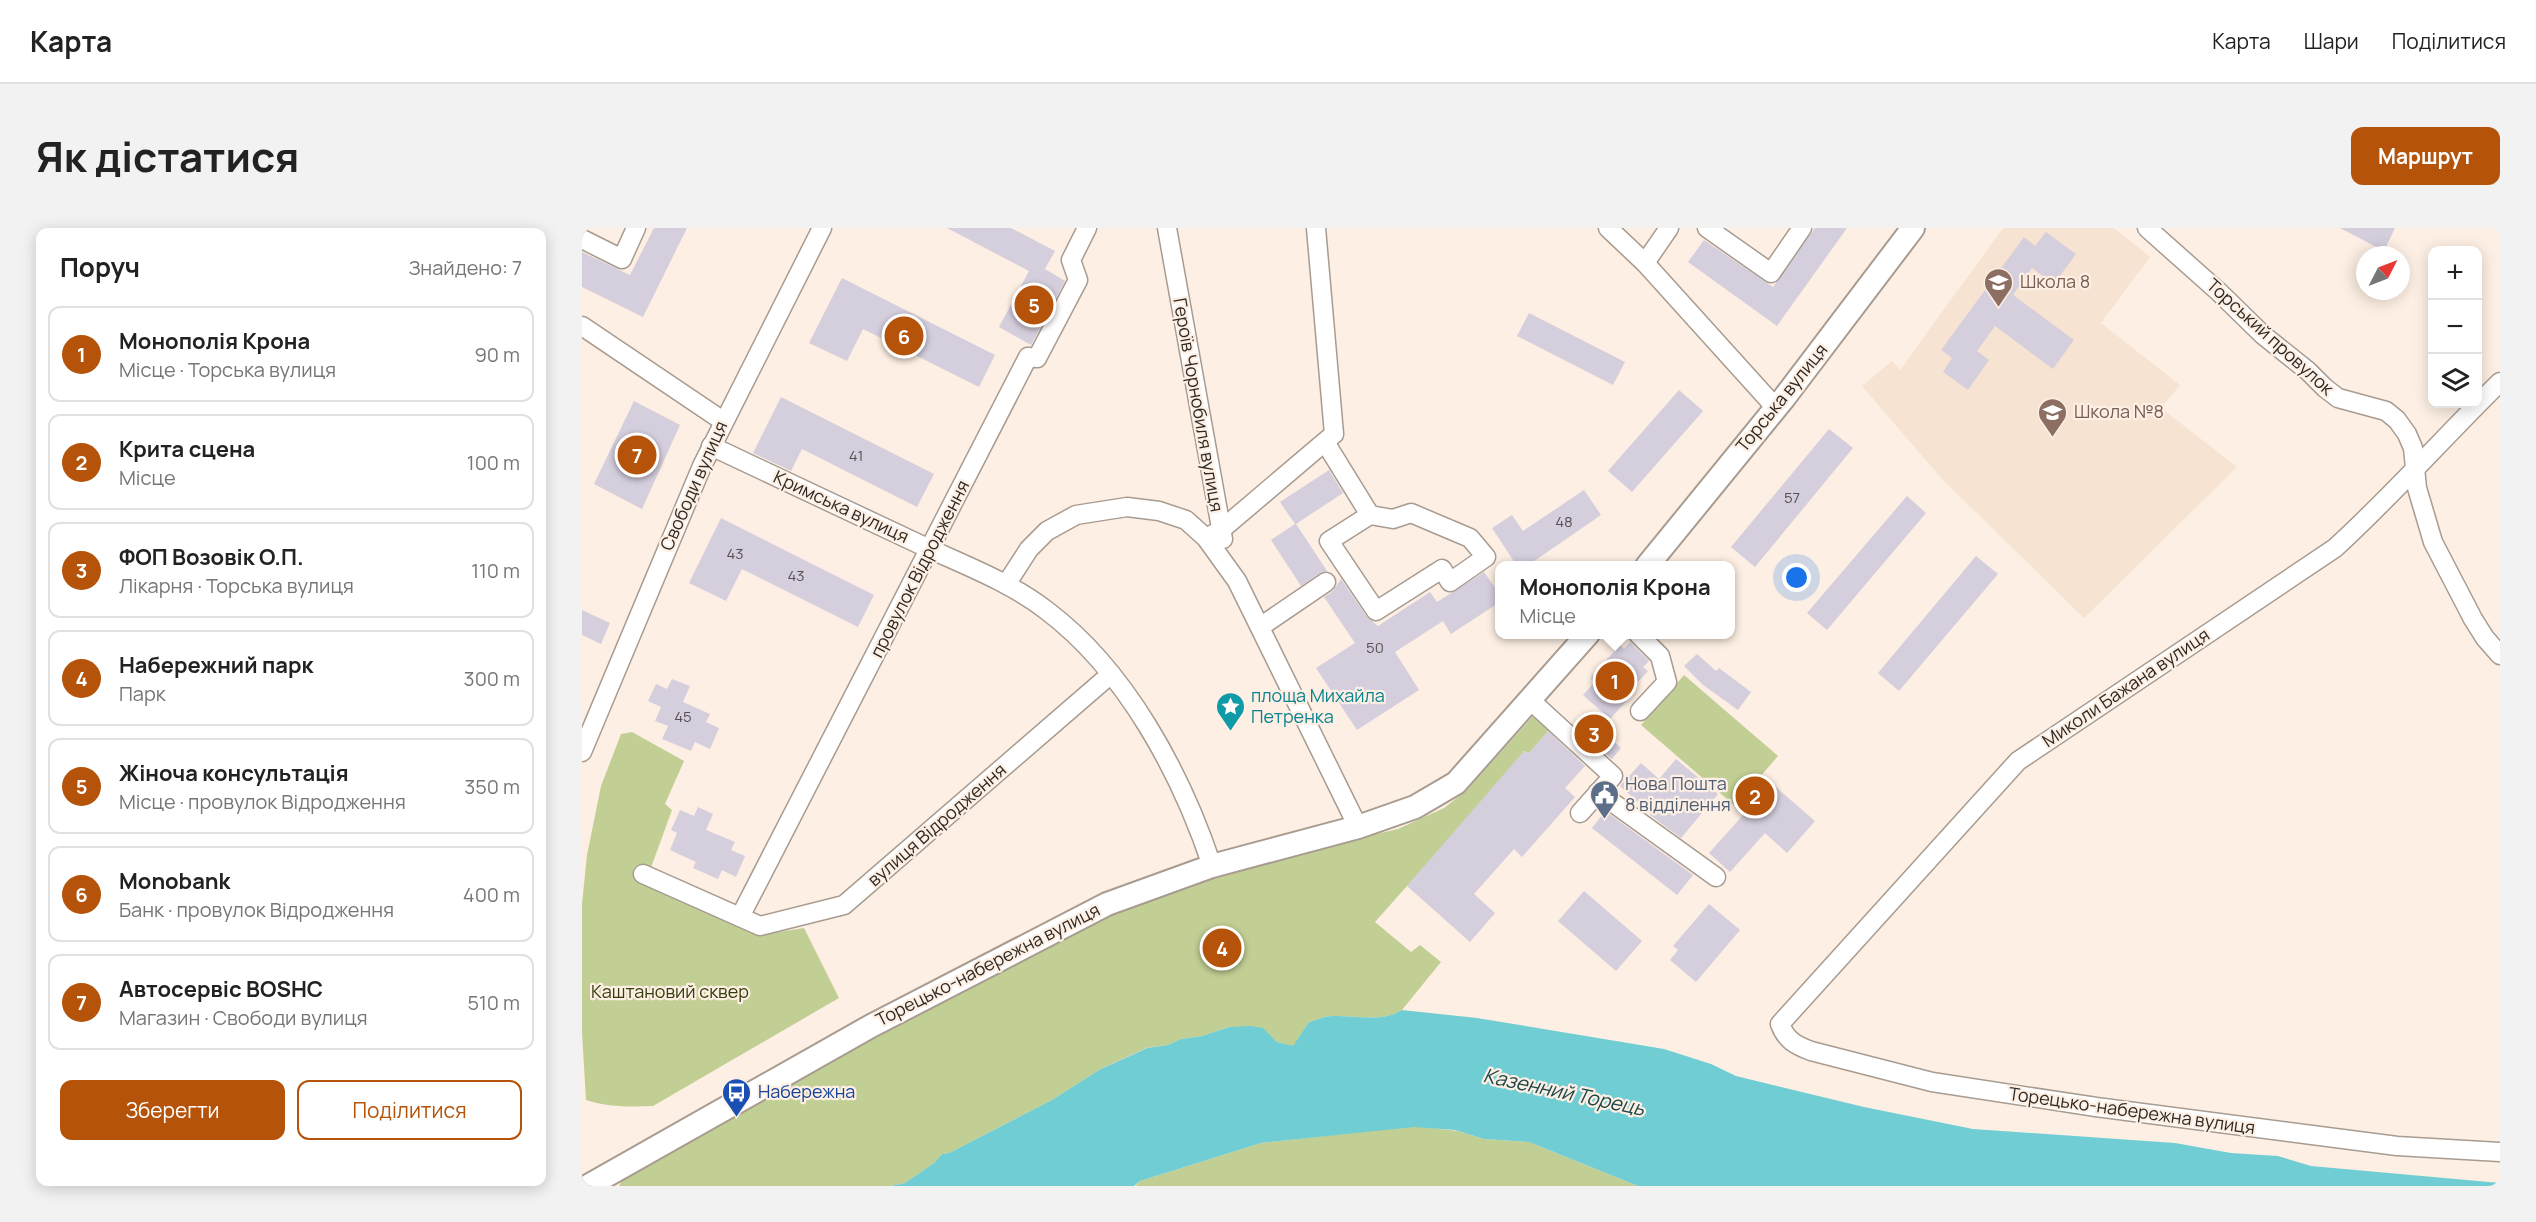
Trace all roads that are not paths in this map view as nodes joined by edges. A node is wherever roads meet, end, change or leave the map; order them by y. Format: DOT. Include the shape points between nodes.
graph roads {
  1 [pos="636,228"];
  2 [pos="822,228"];
  3 [pos="1087,228"];
  4 [pos="1167,228"];
  5 [pos="1316,228"];
  6 [pos="1608,228"];
  7 [pos="1669,228"];
  8 [pos="1707,228"];
  9 [pos="1802,228"];
  10 [pos="1913,228"];
  11 [pos="2147,228"];
  12 [pos="582,239"];
  13 [pos="1645,263"];
  14 [pos="582,326"];
  15 [pos="2500,382"];
  16 [pos="1776,408"];
  17 [pos="723,422"];
  18 [pos="1325,442"];
  19 [pos="711,446"];
  20 [pos="2416,468"];
  21 [pos="1370,515"];
  22 [pos="1214,534"];
  23 [pos="931,549"];
  24 [pos="1651,561"];
  25 [pos="1347,568"];
  26 [pos="1006,583"];
  27 [pos="1260,627"];
  28 [pos="1584,639"];
  29 [pos="1643,639"];
  30 [pos="2500,655"];
  31 [pos="1111,674"];
  32 [pos="1530,699"];
  33 [pos="1640,711"];
  34 [pos="582,752"];
  35 [pos="1599,792"];
  36 [pos="1580,813"];
  37 [pos="1358,827"];
  38 [pos="1212,866"];
  39 [pos="643,874"];
  40 [pos="1716,877"];
  41 [pos="740,917"];
  42 [pos="1780,1024"];
  43 [pos="2500,1152"];
  44 [pos="582,1180"];
  45 [pos="587,1186"];
  1 -- 12 [label="street" via="622,259"];
  2 -- 17 [label="street, Свободи вулиця"];
  3 -- 23 [label="street, провулок Відродження" via="1071,260 1078,280 1037,358 1028,357"];
  4 -- 22 [label="street, Героїв Чорнобиля вулиця"];
  5 -- 18 [label="street" via="1334,434"];
  6 -- 13 [label="street"];
  7 -- 13 [label="street"];
  8 -- 9 [label="street" via="1770,273"];
  10 -- 16 [label="main road, Торська вулиця"];
  11 -- 20 [label="street, Торський провулок" via="2263,336 2338,398 2386,411 2397,420 2413,448"];
  13 -- 16 [label="street"];
  14 -- 17 [label="street"];
  15 -- 20 [label="street, Миколи Бажана вулиця"];
  16 -- 24 [label="main road, Торська вулиця"];
  17 -- 19 [label="street, Свободи вулиця"];
  18 -- 21 [label="street"];
  18 -- 22 [label="street"];
  19 -- 23 [label="street, Кримська вулиця"];
  19 -- 34 [label="street, Свободи вулиця"];
  20 -- 30 [label="street, Торський провулок" via="2417,488 2433,542 2473,619"];
  20 -- 42 [label="street, Миколи Бажана вулиця" via="2335,548 2018,761"];
  21 -- 25 [label="street" via="1329,541"];
  21 -- 25 [label="street" via="1393,519 1411,513 1470,538 1486,557 1450,582 1442,569 1376,611"];
  22 -- 26 [label="street" via="1159,511 1127,507 1076,515 1047,531"];
  22 -- 27 [label="street"];
  23 -- 26 [label="street, Кримська вулиця"];
  23 -- 41 [label="street, провулок Відродження"];
  25 -- 27 [label="street"];
  26 -- 31 [label="street, Кримська вулиця" via="1069,629"];
  27 -- 37 [label="street"];
  28 -- 32 [label="main road"];
  29 -- 33 [label="street" via="1660,656 1667,682"];
  31 -- 38 [label="street, Кримська вулиця" via="1137,710 1180,788"];
  31 -- 41 [label="street, вулиця Відродження" via="844,905 760,926"];
  32 -- 35 [label="street" via="1613,776"];
  32 -- 37 [label="main road, Торецько-набережна вулиця" via="1456,783 1415,807"];
  35 -- 36 [label="street"];
  35 -- 40 [label="street"];
  37 -- 38 [label="main road, Торецько-набережна вулиця"];
  38 -- 45 [label="main road, Торецько-набережна вулиця" via="1107,904 990,963"];
  39 -- 41 [label="street, вулиця Відродження"];
  42 -- 43 [label="street, Торецько-набережна вулиця" via="1784,1036 1810,1051 1932,1082 2397,1146"];
  44 -- 45 [label="street"];
}
